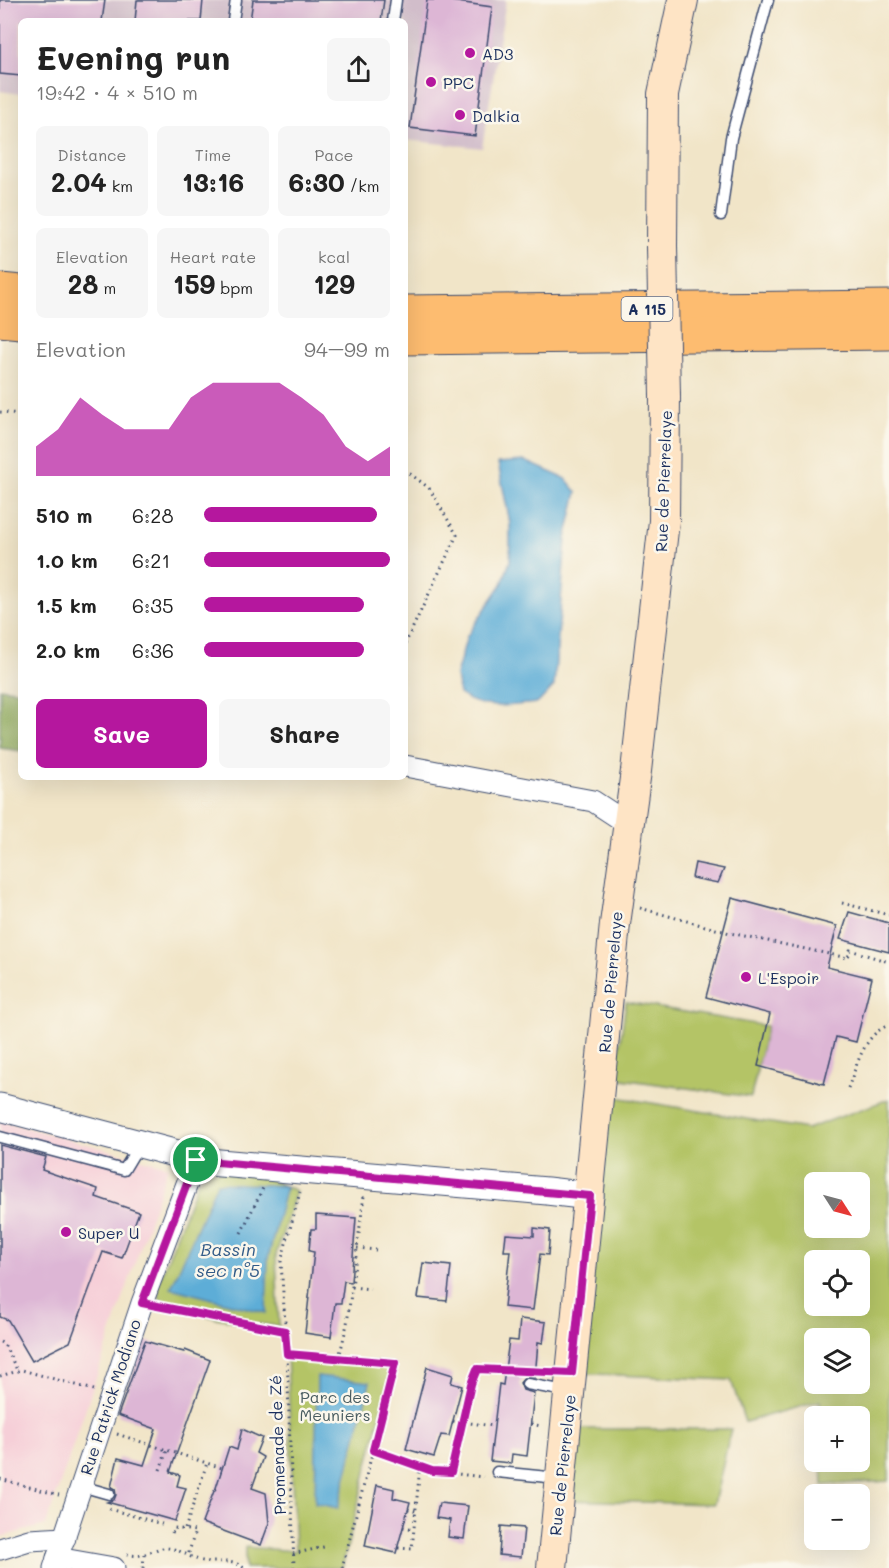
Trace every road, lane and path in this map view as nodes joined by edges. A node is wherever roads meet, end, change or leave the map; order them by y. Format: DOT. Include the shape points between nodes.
graph roads {
  1 [pos="236,0"];
  2 [pos="396,0"];
  3 [pos="683,0"];
  4 [pos="768,0"];
  5 [pos="233,18"];
  6 [pos="393,18"];
  7 [pos="721,215"];
  8 [pos="0,291"];
  9 [pos="18,292"];
  10 [pos="889,307"];
  11 [pos="408,312"];
  12 [pos="0,320"];
  13 [pos="18,322"];
  14 [pos="889,333"];
  15 [pos="408,338"];
  16 [pos="0,412"];
  17 [pos="18,414"];
  18 [pos="408,472"];
  19 [pos="408,638"];
  20 [pos="408,767"];
  21 [pos="633,787"];
  22 [pos="593,801"];
  23 [pos="628,824"];
  24 [pos="618,902"];
  25 [pos="842,903"];
  26 [pos="889,915"];
  27 [pos="889,962"];
  28 [pos="889,1025"];
  29 [pos="848,1088"];
  30 [pos="0,1107"];
  31 [pos="0,1137"];
  32 [pos="139,1145"];
  33 [pos="196,1160"];
  34 [pos="367,1176"];
  35 [pos="301,1188"];
  36 [pos="590,1196"];
  37 [pos="257,1199"];
  38 [pos="240,1233"];
  39 [pos="357,1248"];
  40 [pos="376,1250"];
  41 [pos="352,1287"];
  42 [pos="370,1289"];
  43 [pos="142,1303"];
  44 [pos="285,1331"];
  45 [pos="0,1342"];
  46 [pos="287,1354"];
  47 [pos="339,1358"];
  48 [pos="17,1371"];
  49 [pos="525,1371"];
  50 [pos="0,1376"];
  51 [pos="527,1384"];
  52 [pos="101,1392"];
  53 [pos="570,1392"];
  54 [pos="103,1420"];
  55 [pos="453,1421"];
  56 [pos="462,1423"];
  57 [pos="494,1426"];
  58 [pos="167,1450"];
  59 [pos="373,1450"];
  60 [pos="207,1463"];
  61 [pos="420,1466"];
  62 [pos="222,1468"];
  63 [pos="160,1470"];
  64 [pos="451,1472"];
  65 [pos="497,1472"];
  66 [pos="561,1478"];
  67 [pos="0,1479"];
  68 [pos="79,1493"];
  69 [pos="109,1494"];
  70 [pos="408,1509"];
  71 [pos="416,1511"];
  72 [pos="162,1524"];
  73 [pos="403,1527"];
  74 [pos="185,1529"];
  75 [pos="414,1529"];
  76 [pos="172,1533"];
  77 [pos="65,1538"];
  78 [pos="328,1546"];
  79 [pos="398,1548"];
  80 [pos="0,1549"];
  81 [pos="293,1554"];
  82 [pos="144,1555"];
  83 [pos="188,1556"];
  84 [pos="120,1561"];
  85 [pos="56,1563"];
  86 [pos="143,1568"];
  87 [pos="244,1568"];
  88 [pos="294,1568"];
  89 [pos="342,1568"];
  90 [pos="552,1568"];
  1 -- 5 [label="lane"];
  2 -- 6 [label="lane"];
  3 -- 21 [label="main road, Rue de Pierrelaye, bridge" via="663,94 664,521"];
  4 -- 7 [label="lane" via="731,138"];
  8 -- 9 [label="highway"];
  10 -- 11 [label="highway, A 115"];
  12 -- 13 [label="highway"];
  14 -- 15 [label="highway, A 115"];
  16 -- 17 [label="path"];
  18 -- 19 [label="path" via="429,488 457,535"];
  20 -- 22 [label="street"];
  21 -- 22 [label="street"];
  21 -- 23 [label="main road, Rue de Pierrelaye"];
  22 -- 23 [label="street"];
  23 -- 24 [label="main road, Rue de Pierrelaye"];
  24 -- 27 [label="path" via="730,933 848,958 850,950"];
  24 -- 36 [label="main road, Rue de Pierrelaye"];
  25 -- 26 [label="path"];
  28 -- 29 [label="path" via="878,1029 861,1052"];
  30 -- 32 [label="street"];
  31 -- 32 [label="lane" via="124,1170"];
  32 -- 33 [label="street"];
  33 -- 34 [label="street"];
  33 -- 43 [label="street, Rue Patrick Modiano"];
  34 -- 36 [label="street"];
  34 -- 39 [label="path"];
  35 -- 44 [label="path, Promenade de Zé" via="281,1262"];
  36 -- 53 [label="main road, Rue de Pierrelaye"];
  37 -- 38 [label="path"];
  39 -- 40 [label="path"];
  39 -- 41 [label="path"];
  41 -- 42 [label="path"];
  41 -- 47 [label="path"];
  43 -- 44 [label="path"];
  43 -- 54 [label="street, Rue Patrick Modiano"];
  44 -- 46 [label="path, Promenade de Zé"];
  45 -- 48 [label="path"];
  46 -- 47 [label="path"];
  46 -- 81 [label="path, Promenade de Zé"];
  47 -- 59 [label="path" via="395,1363"];
  48 -- 50 [label="path"];
  48 -- 52 [label="path"];
  49 -- 56 [label="path" via="477,1369"];
  51 -- 53 [label="lane"];
  53 -- 66 [label="main road, Rue de Pierrelaye"];
  54 -- 58 [label="path" via="112,1423 111,1432"];
  54 -- 68 [label="street, Rue Patrick Modiano"];
  55 -- 56 [label="path"];
  56 -- 57 [label="path"];
  56 -- 64 [label="path"];
  58 -- 60 [label="path"];
  58 -- 63 [label="path"];
  59 -- 61 [label="path"];
  59 -- 89 [label="path"];
  60 -- 62 [label="path"];
  60 -- 74 [label="path"];
  61 -- 64 [label="path"];
  61 -- 71 [label="path"];
  64 -- 65 [label="path" via="492,1478"];
  65 -- 66 [label="lane"];
  66 -- 90 [label="main road, Rue de Pierrelaye"];
  67 -- 68 [label="path"];
  68 -- 69 [label="lane"];
  68 -- 72 [label="path"];
  68 -- 77 [label="street, Rue Patrick Modiano"];
  70 -- 71 [label="path"];
  71 -- 75 [label="path"];
  73 -- 75 [label="path"];
  74 -- 76 [label="path" via="174,1528"];
  74 -- 83 [label="path" via="195,1531"];
  75 -- 79 [label="path" via="412,1549"];
  77 -- 80 [label="street" via="29,1540"];
  77 -- 85 [label="street, Rue Patrick Modiano"];
  78 -- 81 [label="path"];
  81 -- 88 [label="path, Promenade de Zé"];
  82 -- 83 [label="path" via="167,1547"];
  82 -- 84 [label="path"];
  82 -- 86 [label="path"];
  83 -- 87 [label="path" via="205,1562 231,1562"];
  84 -- 85 [label="street"];
}
